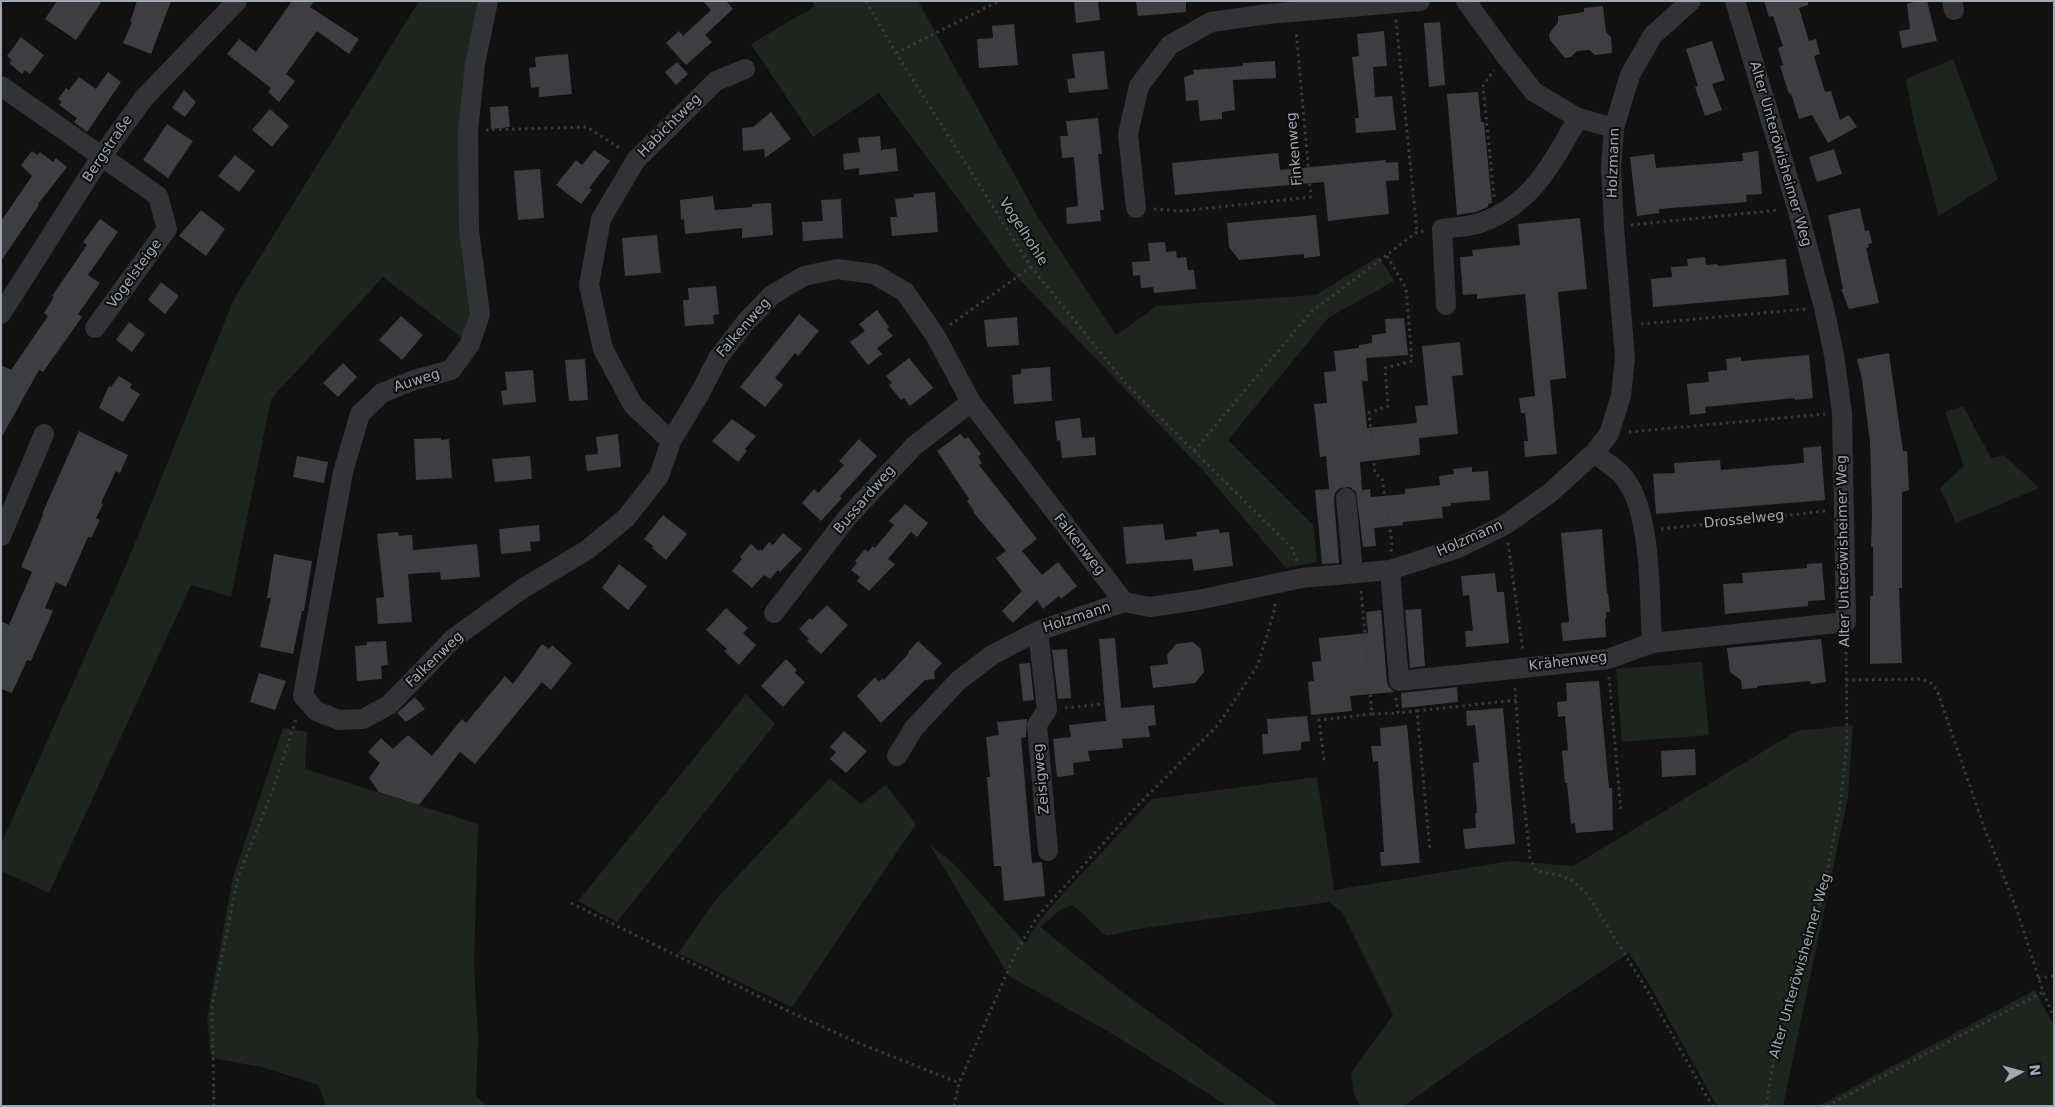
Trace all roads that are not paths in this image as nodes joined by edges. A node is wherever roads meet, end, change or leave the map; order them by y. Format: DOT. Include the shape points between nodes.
graph roads {
  1 [pos="237,1"];
  2 [pos="488,1"];
  3 [pos="1420,1"];
  4 [pos="1466,1"];
  5 [pos="1691,1"];
  6 [pos="1735,1"];
  7 [pos="745,69"];
  8 [pos="1,86"];
  9 [pos="1578,118"];
  10 [pos="1614,128"];
  11 [pos="101,158"];
  12 [pos="1136,208"];
  13 [pos="1446,304"];
  14 [pos="1,314"];
  15 [pos="95,328"];
  16 [pos="970,402"];
  17 [pos="44,434"];
  18 [pos="671,441"];
  19 [pos="1594,453"];
  20 [pos="1346,498"];
  21 [pos="4,524"];
  22 [pos="1390,570"];
  23 [pos="1356,572"];
  24 [pos="1124,602"];
  25 [pos="774,613"];
  26 [pos="1846,622"];
  27 [pos="1038,631"];
  28 [pos="1652,643"];
  29 [pos="303,696"];
  30 [pos="897,756"];
  31 [pos="1048,851"];
  1 -- 11 [label="street, Bergstraße" via="144,98"];
  2 -- 29 [label="street, Auweg" via="475,64 468,131 469,231 480,314 470,344 451,370 382,393 360,414 344,472"];
  3 -- 12 [label="street" via="1211,22 1170,45 1140,86 1128,134"];
  4 -- 9 [label="street" via="1534,92"];
  5 -- 10 [label="street, Holzmann" via="1653,35 1630,75"];
  6 -- 26 [label="street, Alter Unteröwisheimer Weg" via="1797,208 1834,355 1842,413"];
  7 -- 18 [label="street, Habichtweg" via="716,81 636,160 601,219 589,285 603,349 632,405"];
  8 -- 11 [label="street"];
  9 -- 10 [label="street"];
  9 -- 13 [label="street" via="1534,189 1516,205 1478,224 1442,229"];
  10 -- 19 [label="street, Holzmann" via="1611,167 1625,358 1622,396 1609,434"];
  11 -- 14 [label="street, Bergstraße"];
  11 -- 15 [label="street, Vogelsteige" via="158,196 167,229"];
  16 -- 18 [label="street, Falkenweg" via="935,335 905,292 874,274 837,269 804,276 772,295 718,358"];
  16 -- 24 [label="street, Falkenweg"];
  16 -- 25 [label="street, Bussardweg" via="914,446 846,519"];
  17 -- 21 [label="street"];
  18 -- 29 [label="street, Falkenweg" via="659,476 626,518 586,550 522,589 454,638 389,705 363,719 339,720 316,711"];
  19 -- 22 [label="street, Holzmann" via="1550,493 1505,525 1458,548"];
  19 -- 28 [label="street" via="1622,475 1639,504 1645,531"];
  20 -- 23 [label="street"];
  22 -- 23 [label="street, Holzmann"];
  22 -- 28 [label="street, Krähenweg" via="1399,681 1608,659"];
  23 -- 24 [label="street, Holzmann" via="1302,578 1150,607"];
  24 -- 27 [label="street, Holzmann"];
  26 -- 28 [label="street, Krähenweg"];
  27 -- 30 [label="street, Holzmann" via="992,655 958,681 914,728"];
  27 -- 31 [label="street, Zeisigweg" via="1047,710 1037,724"];
}
